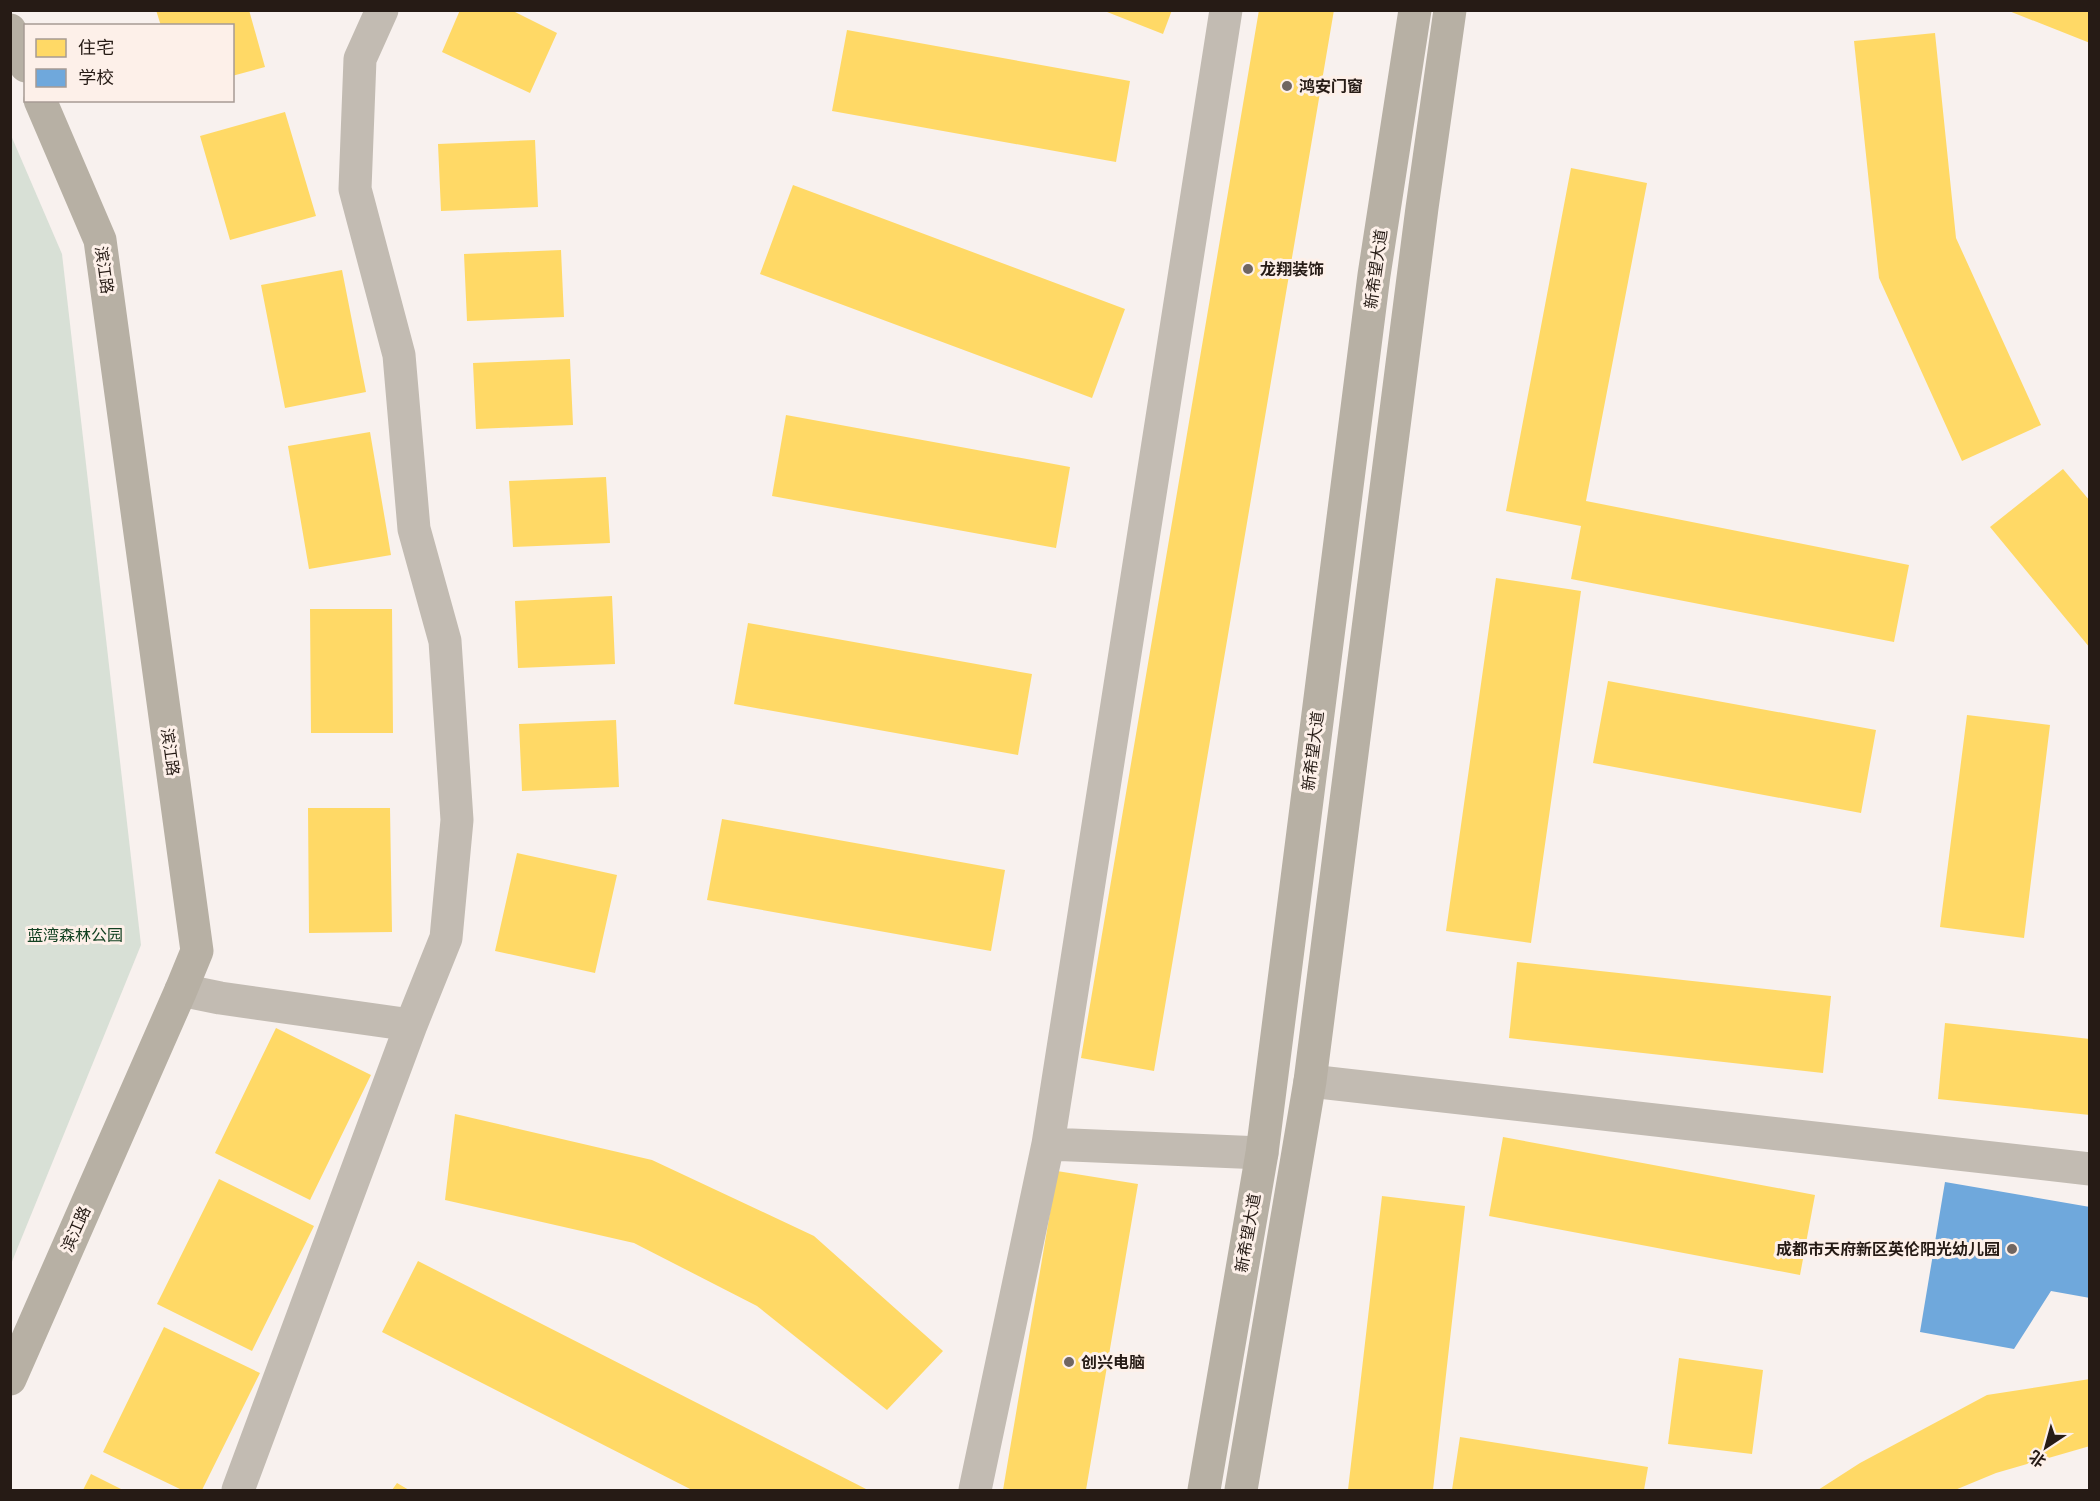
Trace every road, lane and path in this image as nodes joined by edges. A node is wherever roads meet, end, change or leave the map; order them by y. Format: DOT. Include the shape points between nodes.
graph roads {
  1 [pos="382,10"];
  2 [pos="1226,10"];
  3 [pos="1415,10"];
  4 [pos="1450,10"];
  5 [pos="10,30"];
  6 [pos="24,62"];
  7 [pos="41,102"];
  8 [pos="181,990"];
  9 [pos="411,1025"];
  10 [pos="1310,1081"];
  11 [pos="1048,1144"];
  12 [pos="1262,1153"];
  13 [pos="2090,1169"];
  14 [pos="10,1379"];
  15 [pos="238,1491"];
  16 [pos="975,1491"];
  17 [pos="1204,1491"];
  18 [pos="1241,1491"];
  1 -- 9 [label="street" via="360,59 355,189 399,355 414,529 445,641 457,820 446,939"];
  2 -- 11 [label="street"];
  3 -- 12 [label="street, 新希望大道" via="1374,274"];
  4 -- 10 [label="street"];
  5 -- 6 [label="street"];
  7 -- 8 [label="street, 滨江路" via="100,240 197,951"];
  8 -- 9 [label="street"];
  8 -- 14 [label="street, 滨江路"];
  9 -- 15 [label="street"];
  10 -- 13 [label="street"];
  10 -- 18 [label="street"];
  11 -- 12 [label="street"];
  11 -- 16 [label="street"];
  12 -- 17 [label="street, 新希望大道"];
}
